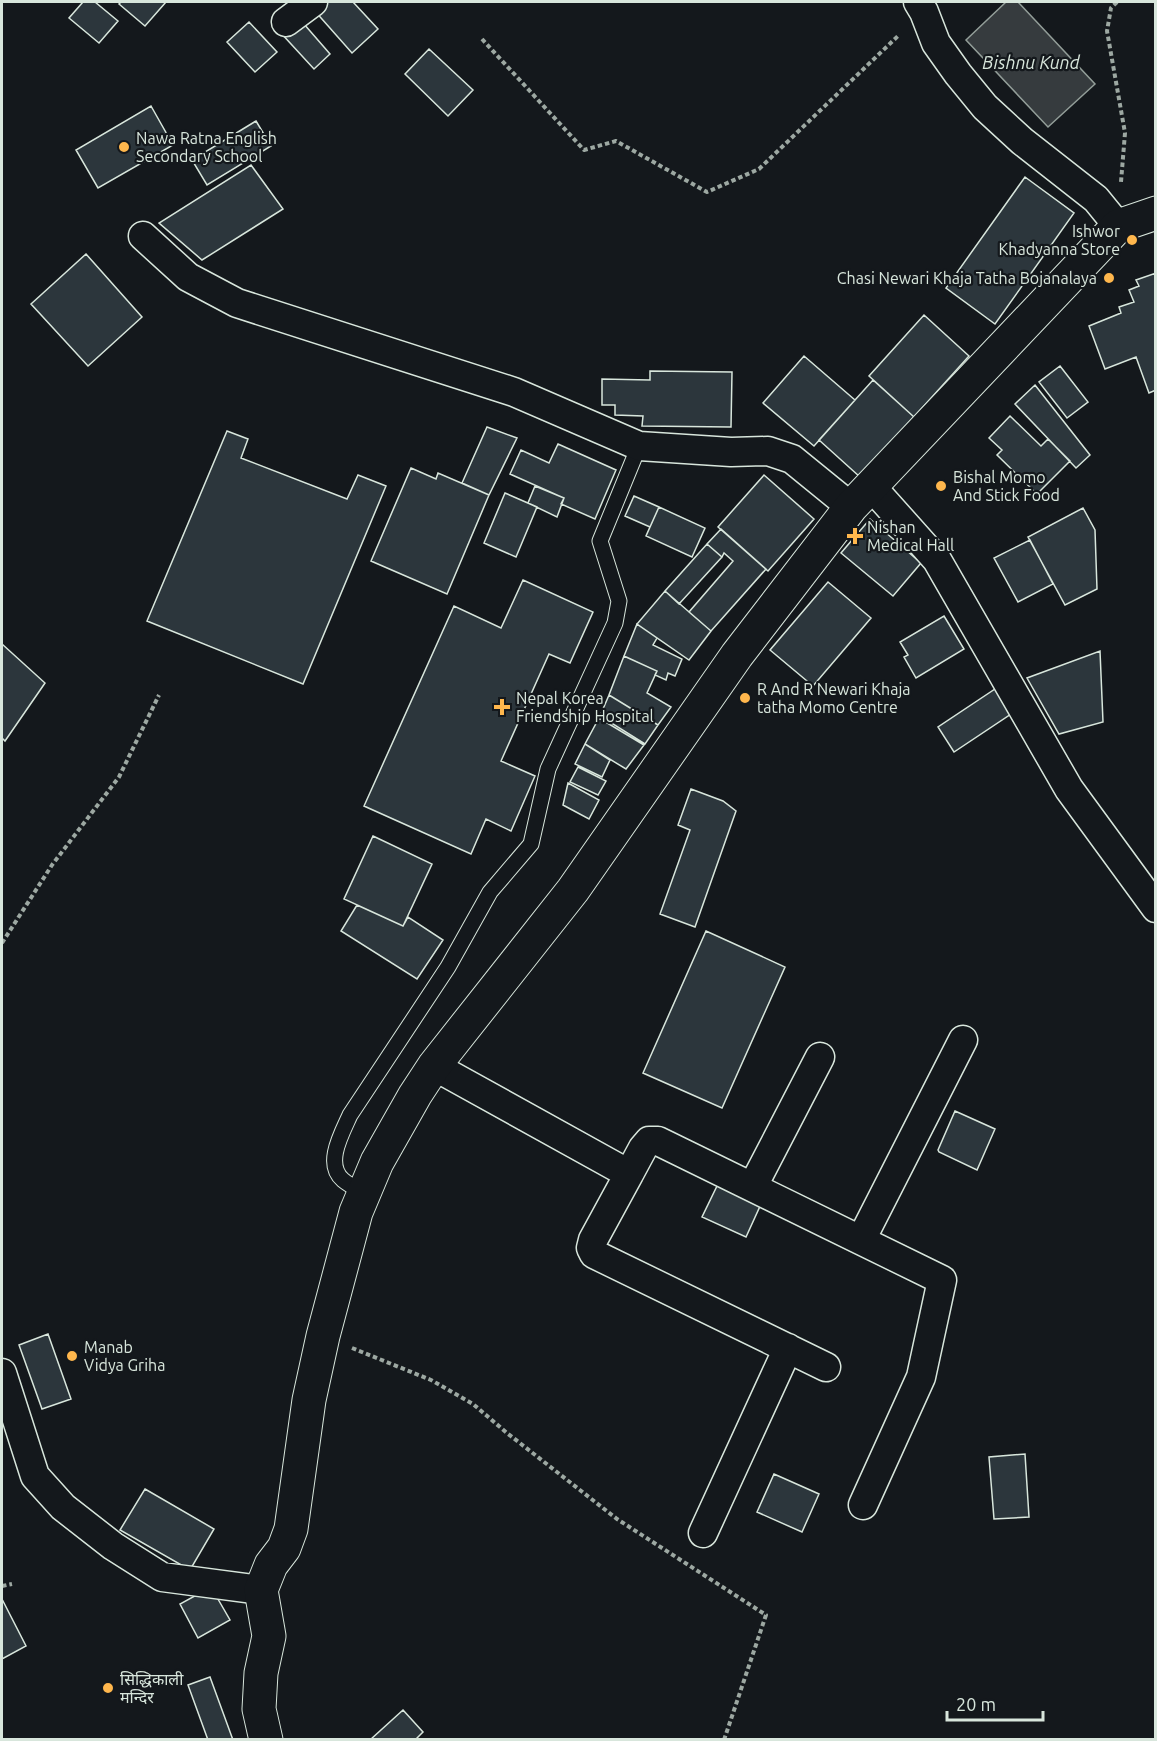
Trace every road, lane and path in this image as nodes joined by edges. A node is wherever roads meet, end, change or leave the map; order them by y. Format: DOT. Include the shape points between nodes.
graph roads {
  1 [pos="314,2"];
  2 [pos="1117,2"];
  3 [pos="923,5"];
  4 [pos="286,22"];
  5 [pos="482,39"];
  6 [pos="1155,213"];
  7 [pos="1118,226"];
  8 [pos="143,236"];
  9 [pos="639,446"];
  10 [pos="861,496"];
  11 [pos="159,695"];
  12 [pos="1155,909"];
  13 [pos="2,942"];
  14 [pos="963,1040"];
  15 [pos="820,1057"];
  16 [pos="434,1066"];
  17 [pos="629,1174"];
  18 [pos="753,1186"];
  19 [pos="364,1193"];
  20 [pos="861,1240"];
  21 [pos="323,1336"];
  22 [pos="788,1348"];
  23 [pos="826,1367"];
  24 [pos="2,1373"];
  25 [pos="863,1505"];
  26 [pos="703,1533"];
  27 [pos="12,1584"];
  28 [pos="2,1586"];
  29 [pos="261,1590"];
  30 [pos="266,1740"];
  31 [pos="724,1740"];
  1 -- 4 [label="street"];
  2 -- 7 [label="path" via="1111,8 1107,31 1125,133"];
  3 -- 5 [label="path" via="759,169 707,192 616,141 584,150"];
  3 -- 7 [label="street" via="936,43 985,107 1096,199"];
  6 -- 7 [label="main road"];
  7 -- 10 [label="main road"];
  8 -- 9 [label="street" via="188,277 237,303 514,392"];
  9 -- 10 [label="street" via="768,451 792,459"];
  9 -- 19 [label="lane" via="600,541 619,601 615,623 548,769 531,844 490,892 448,967 350,1115 339,1142 334,1158 336,1171 342,1180"];
  10 -- 12 [label="street" via="938,560 1069,789"];
  10 -- 16 [label="main road" via="737,655 573,890"];
  11 -- 13 [label="path" via="119,777 52,866"];
  14 -- 20 [label="street"];
  15 -- 18 [label="street"];
  16 -- 17 [label="street"];
  16 -- 19 [label="main road" via="394,1130"];
  17 -- 18 [label="street" via="649,1141 658,1141"];
  17 -- 22 [label="street" via="593,1240 594,1254"];
  18 -- 20 [label="street"];
  19 -- 21 [label="main road"];
  20 -- 25 [label="street" via="942,1280 921,1377"];
  21 -- 29 [label="main road" via="309,1400 291,1529"];
  21 -- 31 [label="path" via="431,1380 473,1404 617,1519 766,1615"];
  22 -- 23 [label="street"];
  22 -- 26 [label="street"];
  24 -- 29 [label="street" via="35,1476 63,1508 162,1577"];
  27 -- 28 [label="path"];
  29 -- 30 [label="main road" via="269,1636 261,1673 260,1709"];
}
